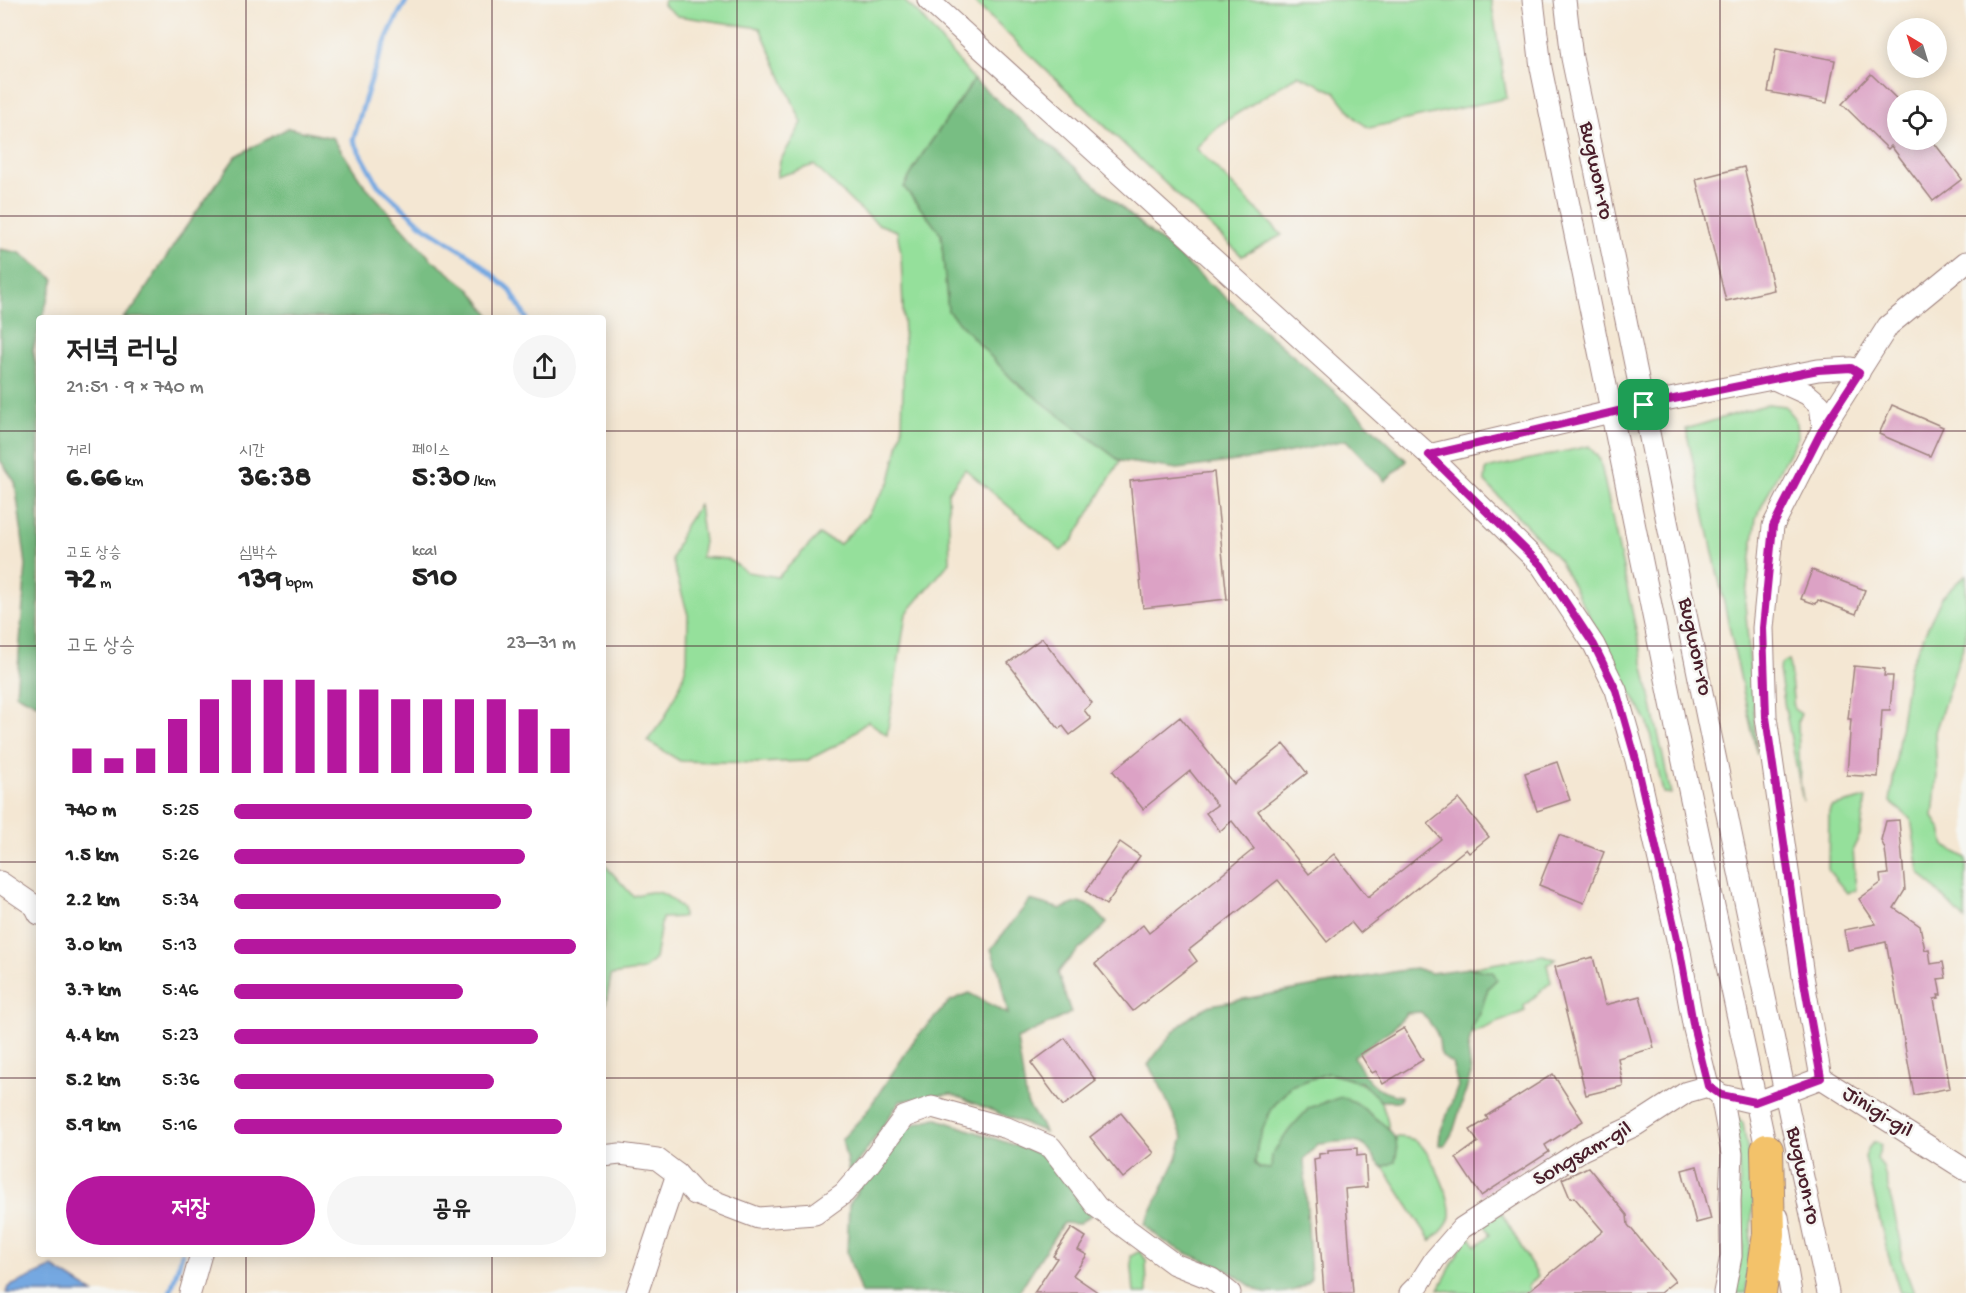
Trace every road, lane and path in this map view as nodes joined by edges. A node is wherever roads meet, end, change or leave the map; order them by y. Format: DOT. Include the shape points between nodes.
graph roads {
  1 [pos="928,0"];
  2 [pos="1533,0"];
  3 [pos="1565,0"];
  4 [pos="1966,262"];
  5 [pos="1859,373"];
  6 [pos="1774,379"];
  7 [pos="1644,405"];
  8 [pos="1611,412"];
  9 [pos="1823,428"];
  10 [pos="1429,455"];
  11 [pos="0,882"];
  12 [pos="36,908"];
  13 [pos="1821,1078"];
  14 [pos="1715,1091"];
  15 [pos="1784,1093"];
  16 [pos="1755,1102"];
  17 [pos="1767,1150"];
  18 [pos="606,1156"];
  19 [pos="1965,1168"];
  20 [pos="677,1174"];
  21 [pos="200,1257"];
  22 [pos="190,1293"];
  23 [pos="637,1293"];
  24 [pos="1230,1293"];
  25 [pos="1410,1293"];
  26 [pos="1724,1293"];
  27 [pos="1760,1293"];
  28 [pos="1791,1293"];
  29 [pos="1828,1293"];
  1 -- 10 [label="street"];
  2 -- 8 [label="street, Bugwon-ro" via="1541,68"];
  3 -- 7 [label="street, Bugwon-ro" via="1572,58"];
  4 -- 5 [label="street" via="1888,326"];
  5 -- 6 [label="street" via="1851,368 1818,370"];
  5 -- 9 [label="street"];
  6 -- 7 [label="street"];
  6 -- 9 [label="street" via="1807,394 1820,405"];
  7 -- 8 [label="street"];
  7 -- 15 [label="street, Bugwon-ro"];
  8 -- 10 [label="street"];
  8 -- 16 [label="street, Bugwon-ro"];
  9 -- 13 [label="street" via="1773,526 1763,628 1766,717"];
  10 -- 14 [label="street" via="1541,565 1594,645 1616,690"];
  11 -- 12 [label="street"];
  13 -- 15 [label="street, Jinigi-gil"];
  13 -- 19 [label="street, Jinigi-gil"];
  14 -- 16 [label="street"];
  14 -- 25 [label="street, Songsam-gil" via="1687,1092 1636,1125 1582,1150 1462,1228"];
  14 -- 26 [label="street" via="1732,1154 1731,1256"];
  15 -- 16 [label="street"];
  15 -- 29 [label="street, Bugwon-ro"];
  16 -- 17 [label="street, Bugwon-ro"];
  17 -- 27 [label="highway" via="1769,1234"];
  17 -- 28 [label="street, Bugwon-ro"];
  18 -- 20 [label="street" via="657,1160"];
  20 -- 23 [label="street"];
  20 -- 24 [label="street" via="695,1194 758,1218 815,1214 844,1193 904,1117 932,1107 1007,1128 1051,1147 1097,1207 1173,1264 1212,1279"];
  21 -- 22 [label="street"];
}
